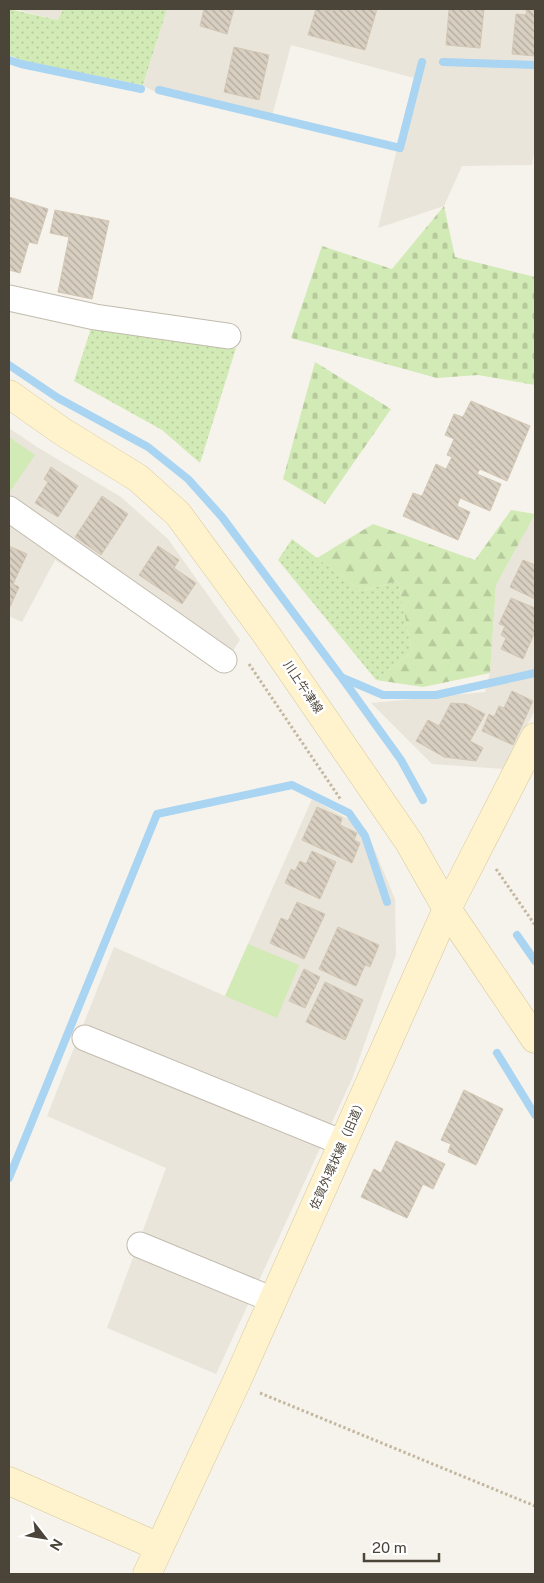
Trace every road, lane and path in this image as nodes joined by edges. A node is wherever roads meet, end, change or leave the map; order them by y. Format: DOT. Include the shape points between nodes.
graph roads {
  1 [pos="9,298"];
  2 [pos="228,336"];
  3 [pos="9,394"];
  4 [pos="9,509"];
  5 [pos="266,634"];
  6 [pos="224,660"];
  7 [pos="535,737"];
  8 [pos="529,763"];
  9 [pos="341,800"];
  10 [pos="480,846"];
  11 [pos="447,909"];
  12 [pos="535,924"];
  13 [pos="85,1038"];
  14 [pos="535,1039"];
  15 [pos="343,1143"];
  16 [pos="140,1245"];
  17 [pos="273,1300"];
  18 [pos="236,1383"];
  19 [pos="9,1482"];
  20 [pos="535,1506"];
  21 [pos="159,1546"];
  22 [pos="147,1574"];
  1 -- 2 [label="street" via="95,317"];
  3 -- 5 [label="street, 川上牛津線" via="138,478 178,514"];
  4 -- 6 [label="street"];
  5 -- 9 [label="path" via="252,652 248,665"];
  5 -- 11 [label="street, 川上牛津線" via="409,842"];
  7 -- 8 [label="street, 佐賀外環状線（旧道）"];
  8 -- 10 [label="street, 佐賀外環状線（旧道）"];
  10 -- 11 [label="street, 佐賀外環状線（旧道）"];
  10 -- 12 [label="path"];
  11 -- 14 [label="street, 川上牛津線"];
  11 -- 15 [label="street, 佐賀外環状線（旧道）"];
  13 -- 15 [label="street"];
  15 -- 17 [label="street, 佐賀外環状線（旧道）"];
  16 -- 17 [label="street"];
  17 -- 18 [label="street, 佐賀外環状線（旧道）"];
  18 -- 20 [label="path"];
  18 -- 21 [label="street, 佐賀外環状線（旧道）"];
  19 -- 21 [label="street"];
  21 -- 22 [label="street, 佐賀外環状線（旧道）"];
}
